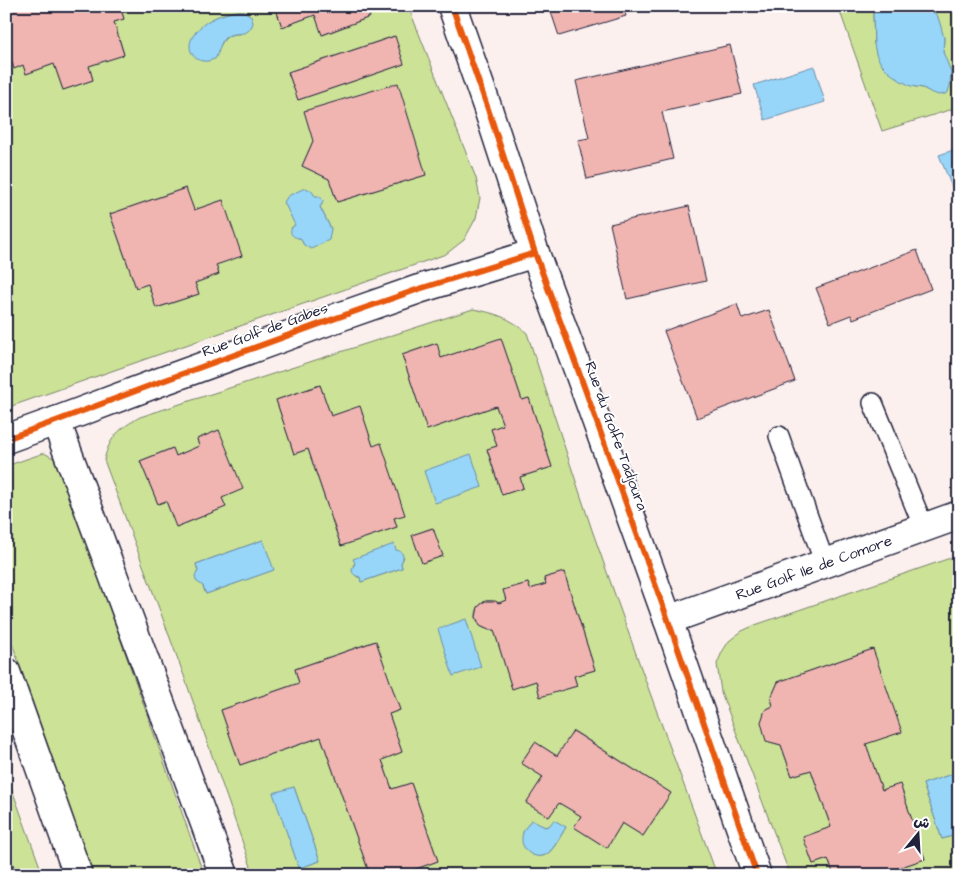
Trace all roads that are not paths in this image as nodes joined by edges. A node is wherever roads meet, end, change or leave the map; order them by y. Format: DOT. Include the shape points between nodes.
graph roads {
  1 [pos="452,6"];
  2 [pos="535,253"];
  3 [pos="873,403"];
  4 [pos="56,421"];
  5 [pos="779,436"];
  6 [pos="6,439"];
  7 [pos="959,515"];
  8 [pos="924,528"];
  9 [pos="825,564"];
  10 [pos="668,620"];
  11 [pos="6,672"];
  12 [pos="78,875"];
  13 [pos="224,875"];
  14 [pos="757,875"];
  1 -- 2 [label="street, Rue du Golfe Tadjoura"];
  2 -- 4 [label="street, Rue Golf de Gabes" via="339,316"];
  2 -- 10 [label="street, Rue du Golfe Tadjoura"];
  3 -- 8 [label="lane"];
  4 -- 6 [label="street, Rue Golf de Gabes"];
  4 -- 13 [label="street"];
  5 -- 9 [label="lane"];
  7 -- 8 [label="street, Rue Golf Ile de Comore"];
  8 -- 9 [label="street, Rue Golf Ile de Comore"];
  9 -- 10 [label="street, Rue Golf Ile de Comore"];
  10 -- 14 [label="street, Rue du Golfe Tadjoura"];
  11 -- 12 [label="street"];
}
